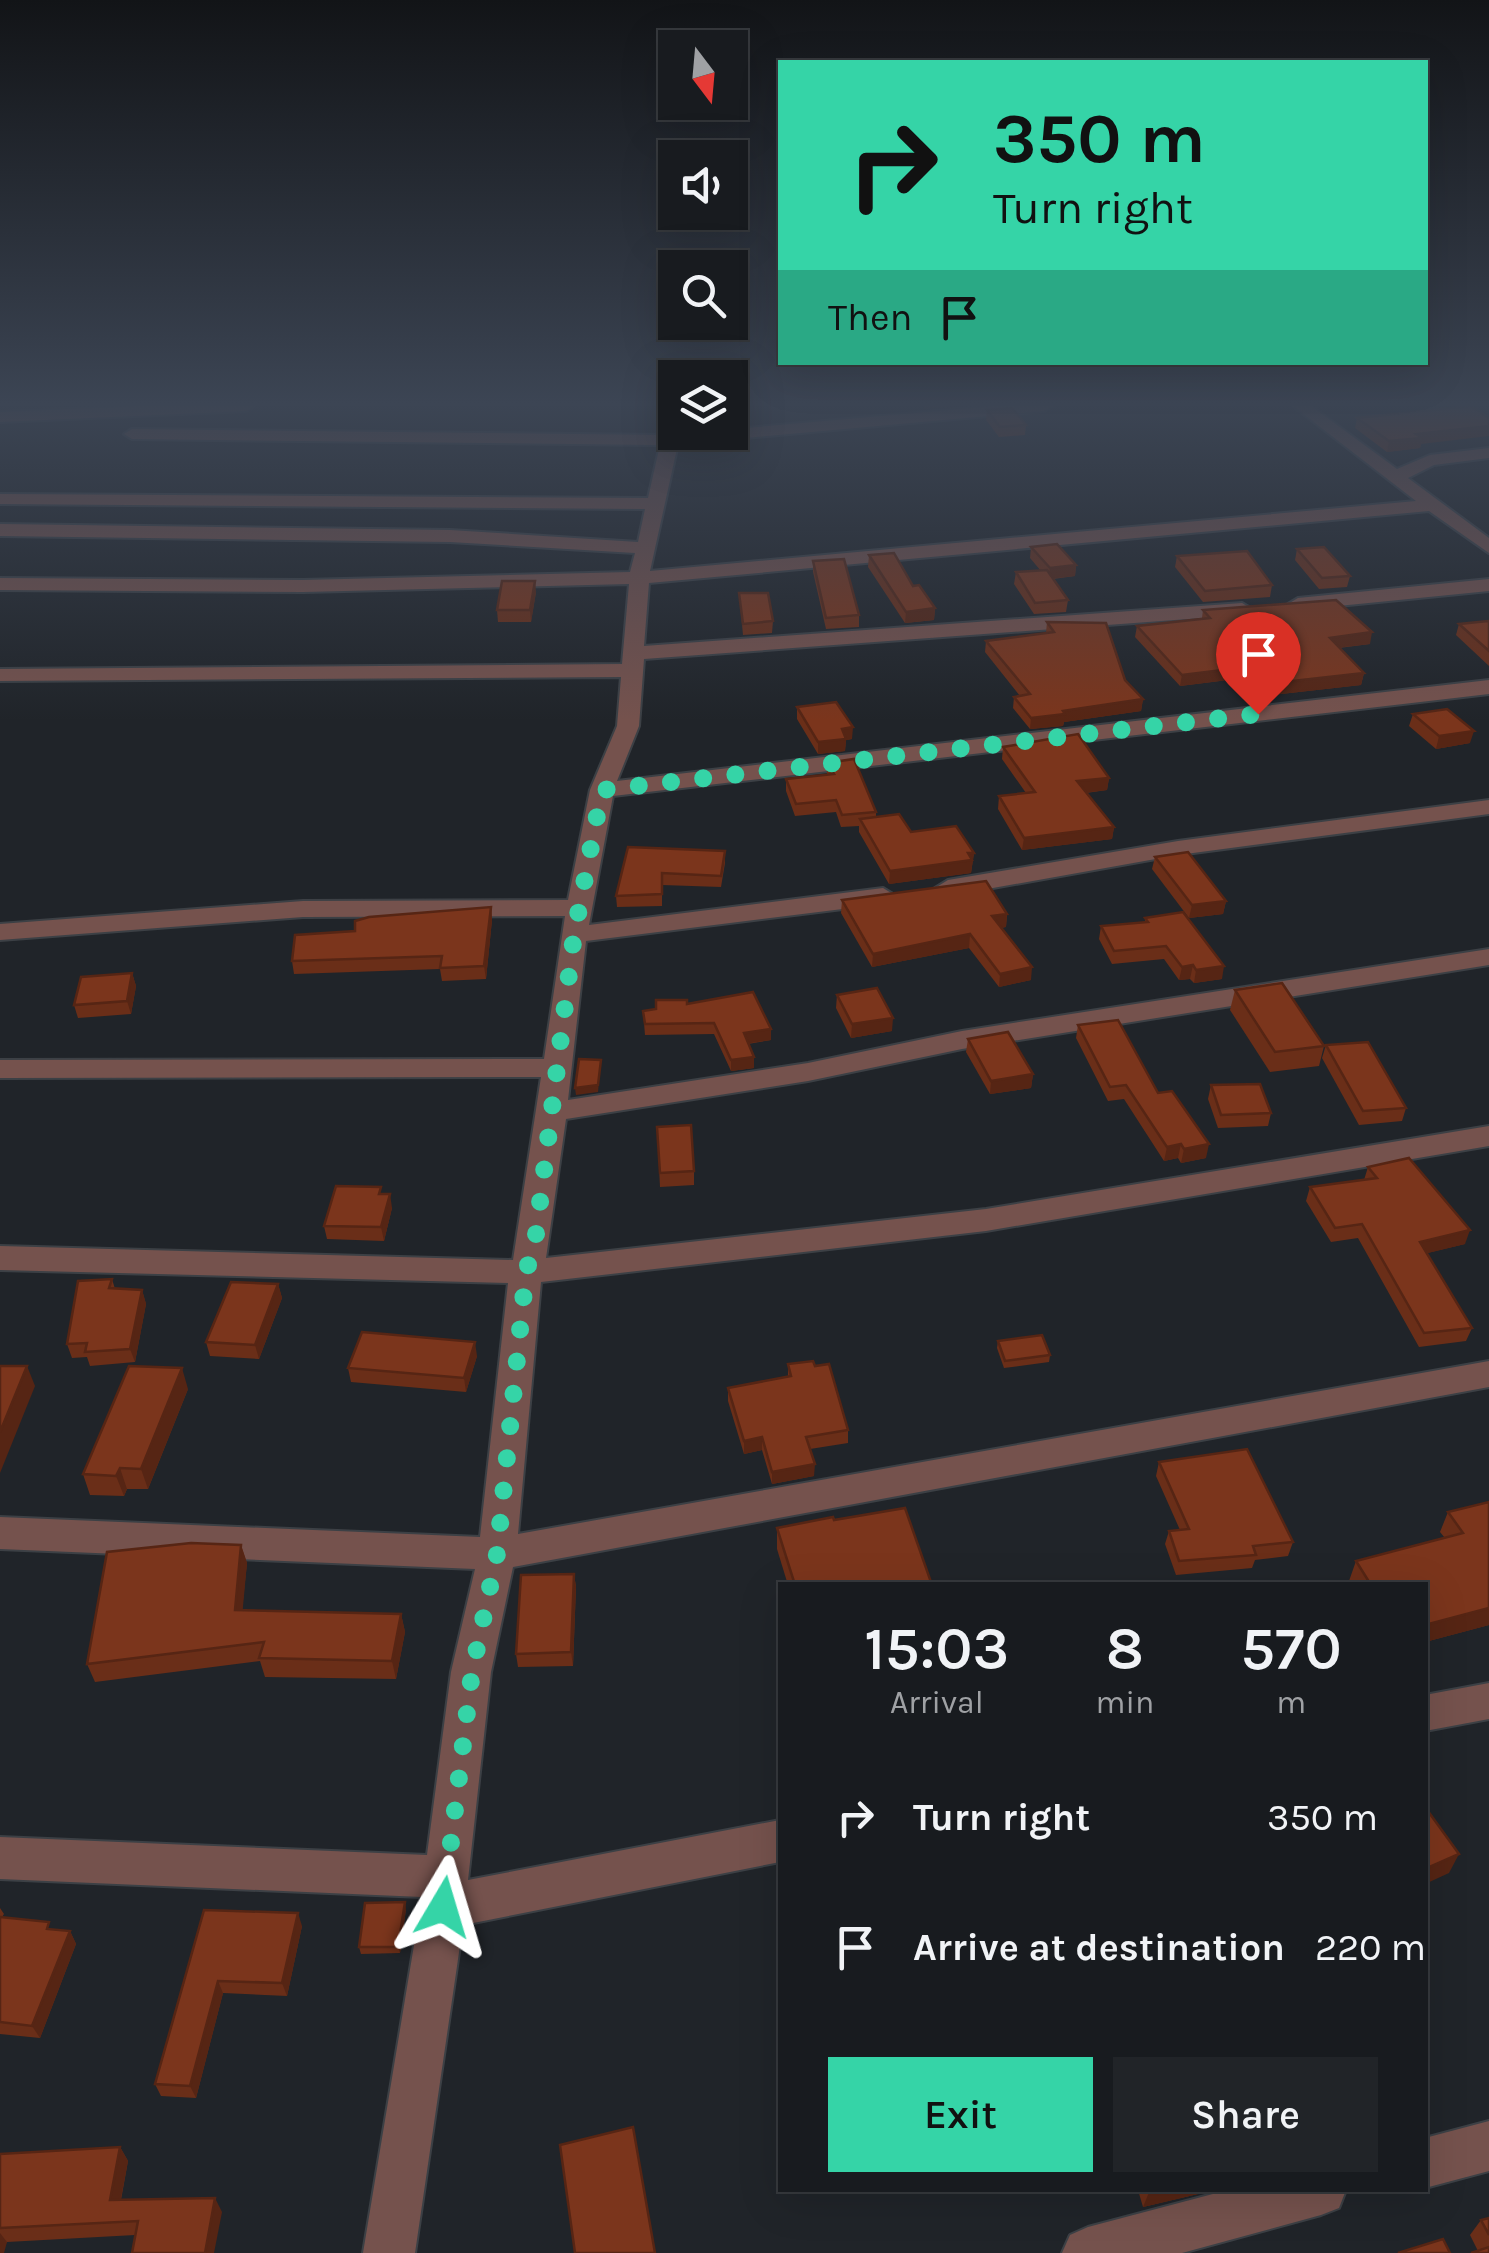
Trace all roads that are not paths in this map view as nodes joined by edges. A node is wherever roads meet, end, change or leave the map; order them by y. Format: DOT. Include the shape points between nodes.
graph roads {
  1 [pos="653,511"];
  2 [pos="1336,511"];
  3 [pos="1441,511"];
  4 [pos="1489,528"];
  5 [pos="0,530"];
  6 [pos="1468,531"];
  7 [pos="1489,547"];
  8 [pos="643,563"];
  9 [pos="0,584"];
  10 [pos="1489,586"];
  11 [pos="633,662"];
  12 [pos="0,674"];
  13 [pos="1489,687"];
  14 [pos="602,790"];
  15 [pos="1489,807"];
  16 [pos="577,922"];
  17 [pos="0,932"];
  18 [pos="1489,957"];
  19 [pos="556,1068"];
  20 [pos="0,1069"];
  21 [pos="551,1112"];
  22 [pos="1489,1136"];
  23 [pos="0,1258"];
  24 [pos="526,1272"];
  25 [pos="1489,1374"];
  26 [pos="0,1533"];
  27 [pos="497,1554"];
  28 [pos="1489,1702"];
  29 [pos="1428,1712"];
  30 [pos="778,1841"];
  31 [pos="0,1858"];
  32 [pos="445,1892"];
  33 [pos="1489,2146"];
  34 [pos="1428,2162"];
  35 [pos="1313,2192"];
  36 [pos="389,2253"];
  37 [pos="1088,2253"];
  1 -- 8 [label="street"];
  2 -- 8 [label="street"];
  3 -- 6 [label="street"];
  4 -- 6 [label="street"];
  5 -- 8 [label="street" via="450,536"];
  6 -- 7 [label="street"];
  8 -- 9 [label="street" via="303,586"];
  8 -- 11 [label="street"];
  10 -- 11 [label="street"];
  11 -- 12 [label="street"];
  11 -- 14 [label="street" via="628,726"];
  13 -- 14 [label="street"];
  14 -- 16 [label="street"];
  15 -- 16 [label="street" via="914,892"];
  16 -- 17 [label="street" via="303,909"];
  16 -- 19 [label="street"];
  18 -- 21 [label="street"];
  19 -- 20 [label="street"];
  19 -- 21 [label="street"];
  21 -- 24 [label="street"];
  22 -- 24 [label="street" via="986,1220"];
  23 -- 24 [label="street"];
  24 -- 27 [label="street"];
  25 -- 27 [label="street"];
  26 -- 27 [label="street"];
  27 -- 32 [label="street" via="472,1672"];
  28 -- 29 [label="street"];
  30 -- 32 [label="street"];
  31 -- 32 [label="street"];
  32 -- 36 [label="street"];
  33 -- 34 [label="street"];
  35 -- 37 [label="street"];
}
